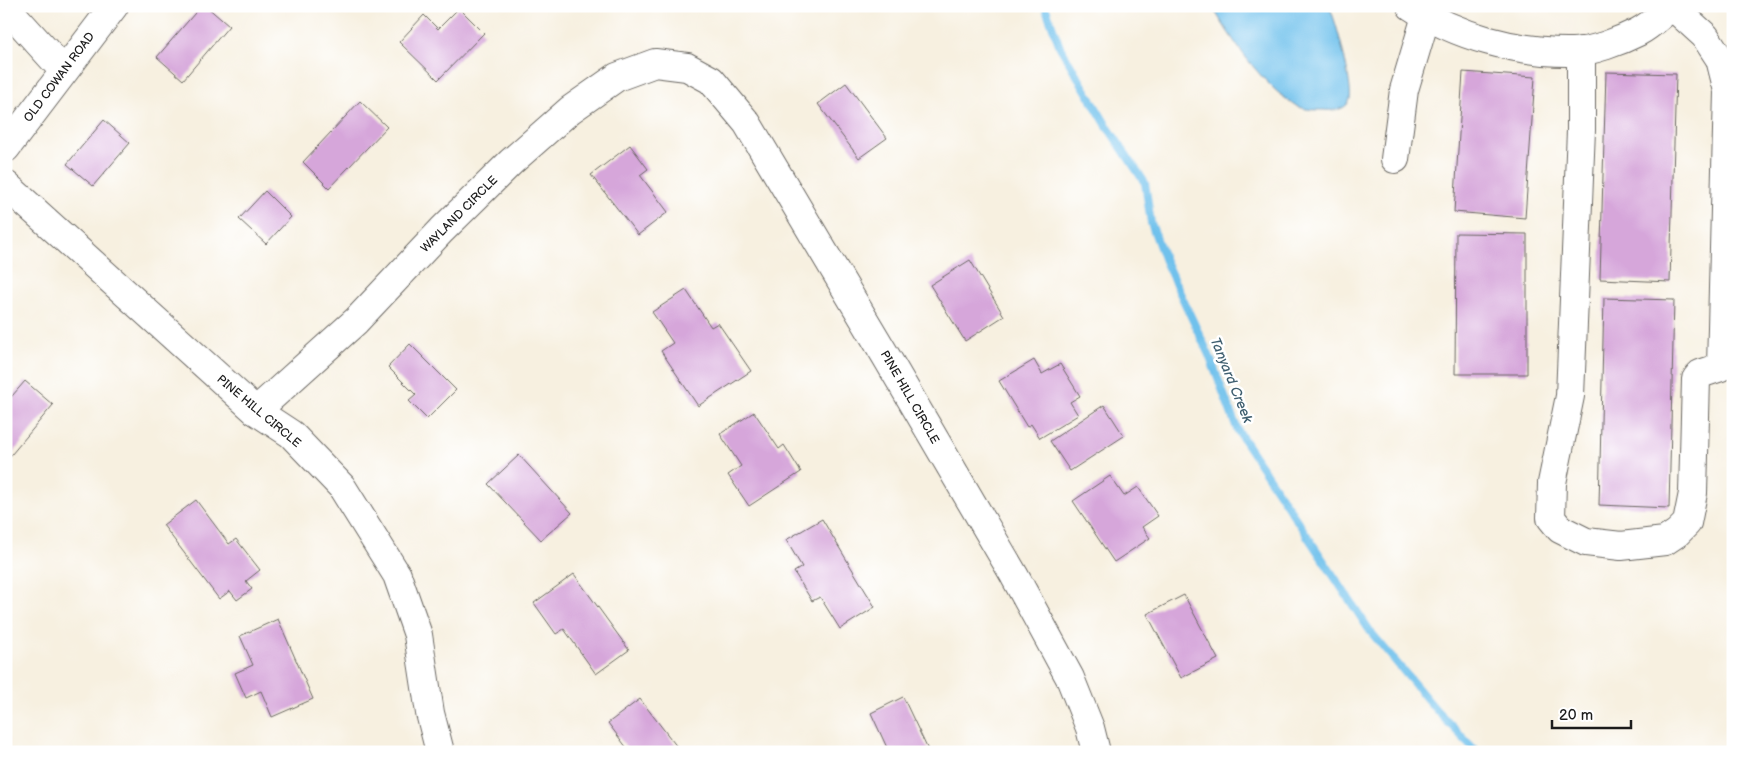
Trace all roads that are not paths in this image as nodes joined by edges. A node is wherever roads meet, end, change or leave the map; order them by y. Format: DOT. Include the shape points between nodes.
graph roads {
  1 [pos="114,6"];
  2 [pos="1672,6"];
  3 [pos="6,7"];
  4 [pos="1419,11"];
  5 [pos="1581,51"];
  6 [pos="687,67"];
  7 [pos="63,70"];
  8 [pos="6,148"];
  9 [pos="1395,159"];
  10 [pos="6,185"];
  11 [pos="256,411"];
  12 [pos="440,752"];
  13 [pos="1096,752"];
  1 -- 7 [label="street, OLD COWAN ROAD"];
  2 -- 5 [label="street" via="1639,32"];
  2 -- 5 [label="street" via="1704,36 1720,59 1728,91 1721,367 1700,374 1696,379 1693,493 1687,523 1665,541 1620,546 1586,542 1560,530 1550,518 1552,483 1570,396"];
  3 -- 7 [label="street"];
  4 -- 5 [label="street" via="1494,42 1528,49"];
  4 -- 9 [label="street"];
  6 -- 11 [label="street, WAYLAND CIRCLE" via="655,63 616,77 570,110 442,230 356,321"];
  6 -- 13 [label="street, PINE HILL CIRCLE" via="711,80 747,124 872,333 1014,575 1070,678"];
  7 -- 8 [label="street, OLD COWAN ROAD"];
  10 -- 11 [label="street, PINE HILL CIRCLE"];
  11 -- 12 [label="street, PINE HILL CIRCLE" via="291,434 342,487 397,575 418,635 430,713"];
}
